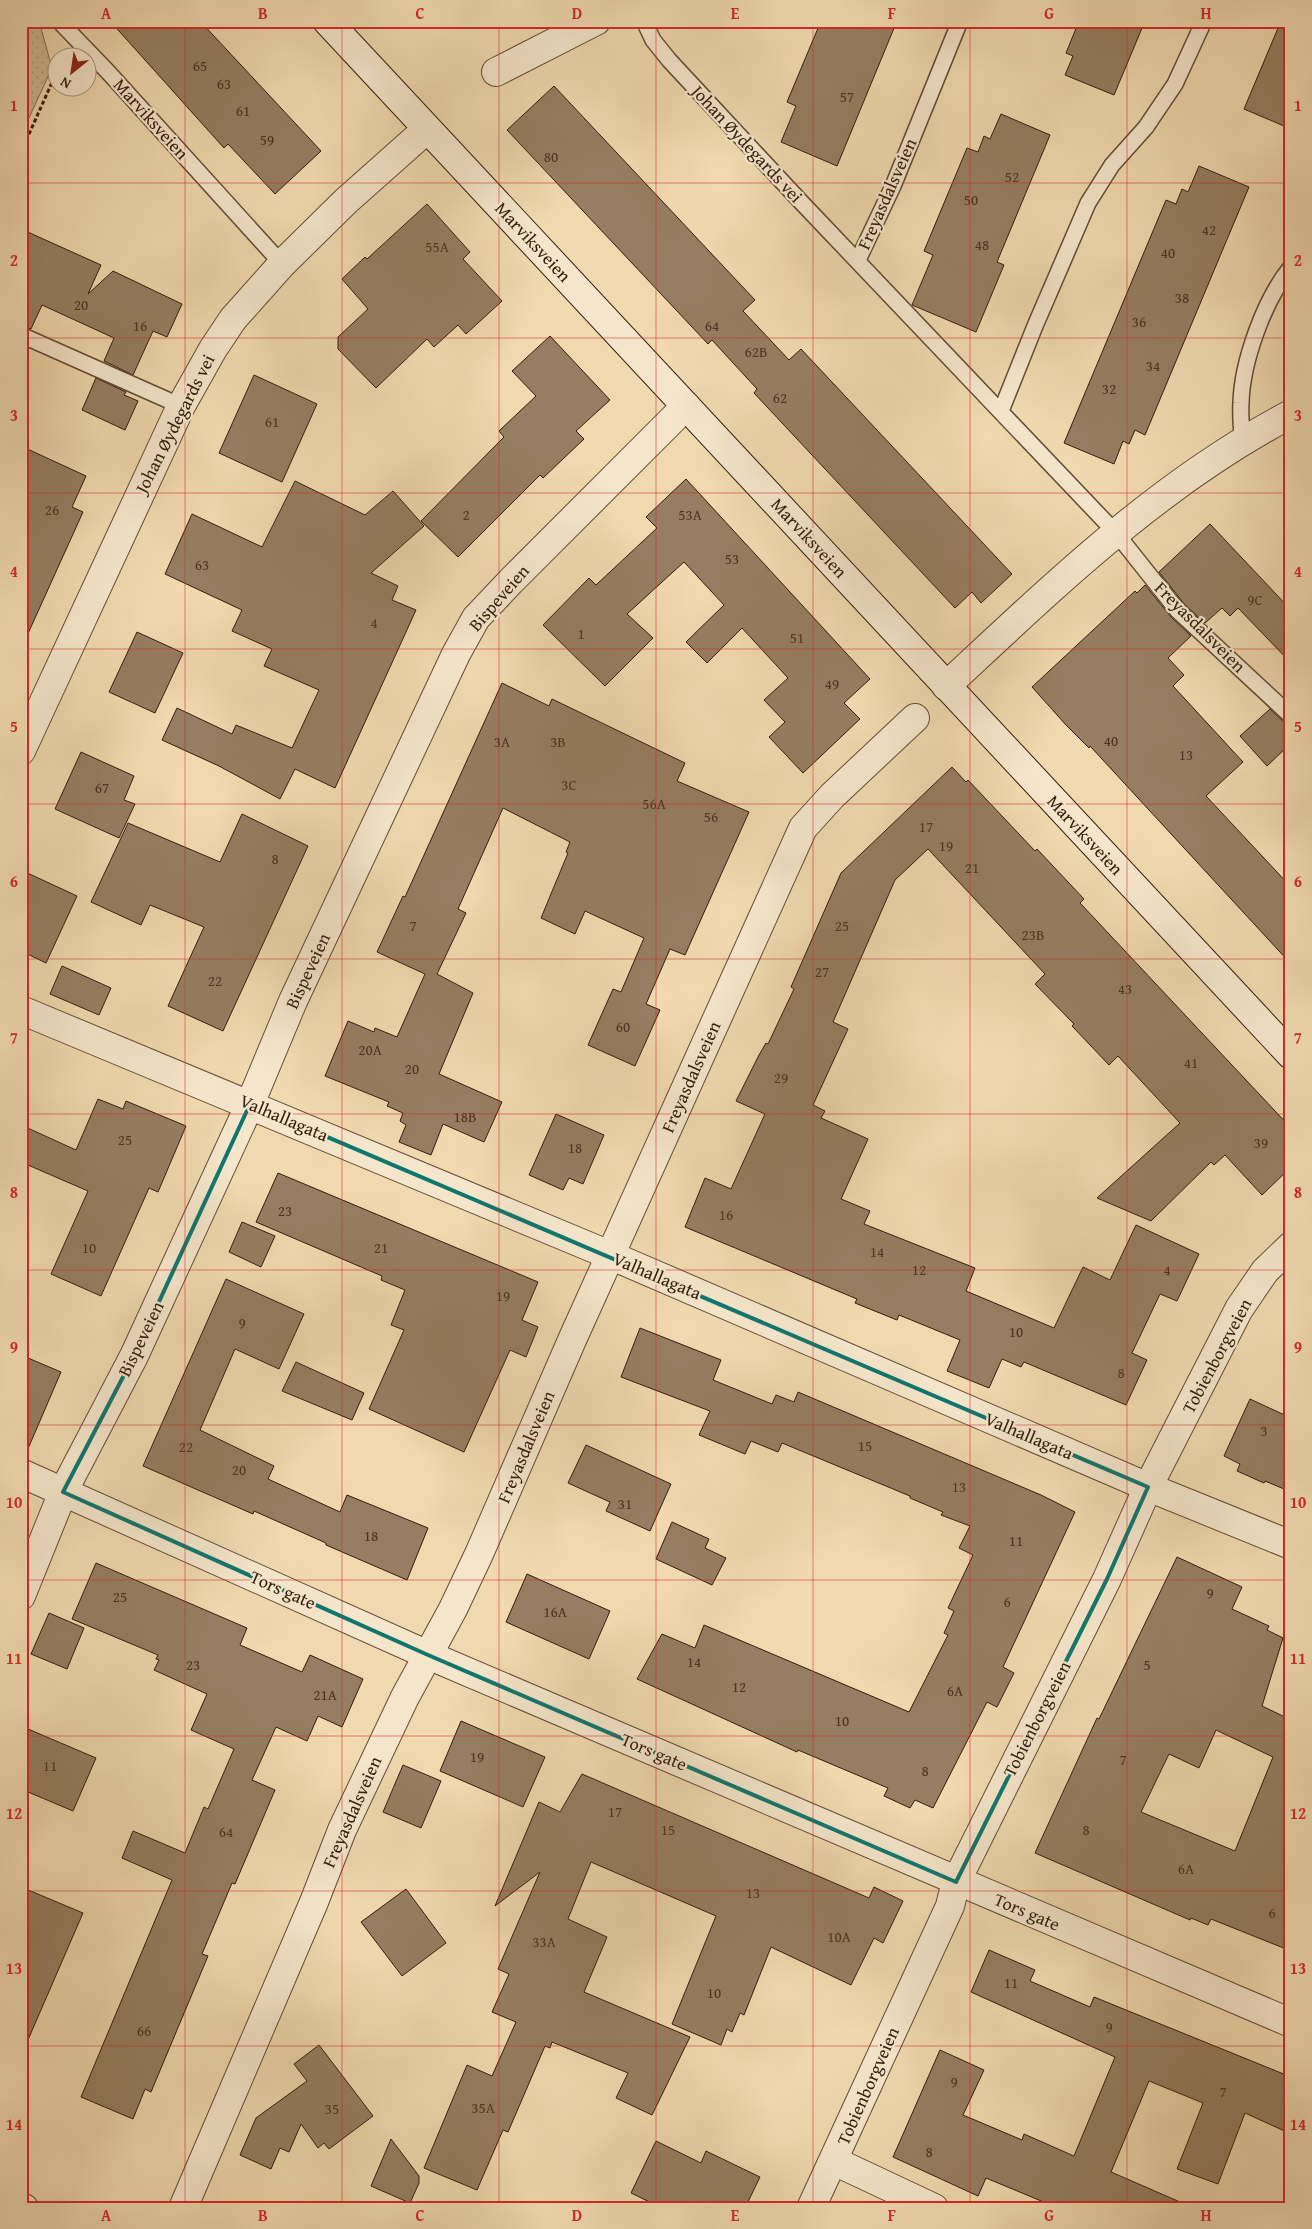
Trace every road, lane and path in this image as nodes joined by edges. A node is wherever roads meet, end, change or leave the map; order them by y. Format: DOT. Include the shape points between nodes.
graph roads {
  1 [pos="59,21"];
  2 [pos="327,21"];
  3 [pos="596,21"];
  4 [pos="644,21"];
  5 [pos="960,21"];
  6 [pos="1204,21"];
  7 [pos="496,72"];
  8 [pos="48,91"];
  9 [pos="427,129"];
  10 [pos="21,152"];
  11 [pos="858,260"];
  12 [pos="282,264"];
  13 [pos="1291,268"];
  14 [pos="21,335"];
  15 [pos="181,406"];
  16 [pos="686,406"];
  17 [pos="1001,412"];
  18 [pos="1291,414"];
  19 [pos="1242,442"];
  20 [pos="1116,533"];
  21 [pos="946,686"];
  22 [pos="1291,716"];
  23 [pos="915,718"];
  24 [pos="21,751"];
  25 [pos="21,1010"];
  26 [pos="1291,1055"];
  27 [pos="250,1104"];
  28 [pos="1291,1246"];
  29 [pos="612,1256"];
  30 [pos="21,1473"];
  31 [pos="1148,1487"];
  32 [pos="63,1492"];
  33 [pos="1291,1545"];
  34 [pos="21,1596"];
  35 [pos="428,1655"];
  36 [pos="956,1882"];
  37 [pos="1291,2024"];
  38 [pos="834,2160"];
  39 [pos="183,2208"];
  40 [pos="811,2208"];
  41 [pos="934,2208"];
  1 -- 12 [label="lane, Marviksveien"];
  2 -- 9 [label="street, Marviksveien"];
  3 -- 7 [label="street"];
  4 -- 11 [label="lane, Johan Øydegards vei" via="653,40 669,60"];
  5 -- 11 [label="lane, Freyasdalsveien" via="893,186"];
  6 -- 17 [label="lane" via="1175,84 1088,203"];
  8 -- 10 [label="path"];
  9 -- 12 [label="street, Johan Øydegards vei"];
  9 -- 16 [label="street, Marviksveien"];
  11 -- 17 [label="lane, Freyasdalsveien"];
  12 -- 15 [label="street, Johan Øydegards vei" via="233,319"];
  13 -- 19 [label="lane" via="1264,312 1250,351 1241,402"];
  14 -- 15 [label="lane"];
  15 -- 24 [label="street, Johan Øydegards vei"];
  16 -- 21 [label="street, Marviksveien"];
  16 -- 27 [label="street, Bispeveien" via="476,618 456,654 293,1001"];
  17 -- 20 [label="lane, Freyasdalsveien"];
  18 -- 19 [label="street"];
  19 -- 20 [label="street" via="1157,499"];
  20 -- 21 [label="street" via="1061,578"];
  20 -- 22 [label="lane, Freyasdalsveien" via="1178,611"];
  21 -- 26 [label="street, Marviksveien"];
  23 -- 29 [label="street, Freyasdalsveien" via="832,796 803,828"];
  25 -- 27 [label="street, Valhallagata"];
  27 -- 29 [label="street, Valhallagata"];
  27 -- 32 [label="street, Bispeveien" via="134,1356"];
  28 -- 31 [label="street, Tobienborgveien" via="1265,1271 1240,1309"];
  29 -- 31 [label="street, Valhallagata"];
  29 -- 35 [label="street, Freyasdalsveien" via="483,1545"];
  30 -- 32 [label="street, Tors gate"];
  31 -- 33 [label="street, Valhallagata"];
  31 -- 36 [label="street, Tobienborgveien" via="1107,1580"];
  32 -- 34 [label="street, Bispeveien"];
  32 -- 35 [label="street, Tors gate"];
  35 -- 36 [label="street, Tors gate"];
  35 -- 39 [label="street, Freyasdalsveien" via="342,1830"];
  36 -- 37 [label="street, Tors gate"];
  36 -- 38 [label="street, Tobienborgveien" via="950,1906"];
  38 -- 40 [label="street, Tobienborgveien"];
  38 -- 41 [label="street"];
}
